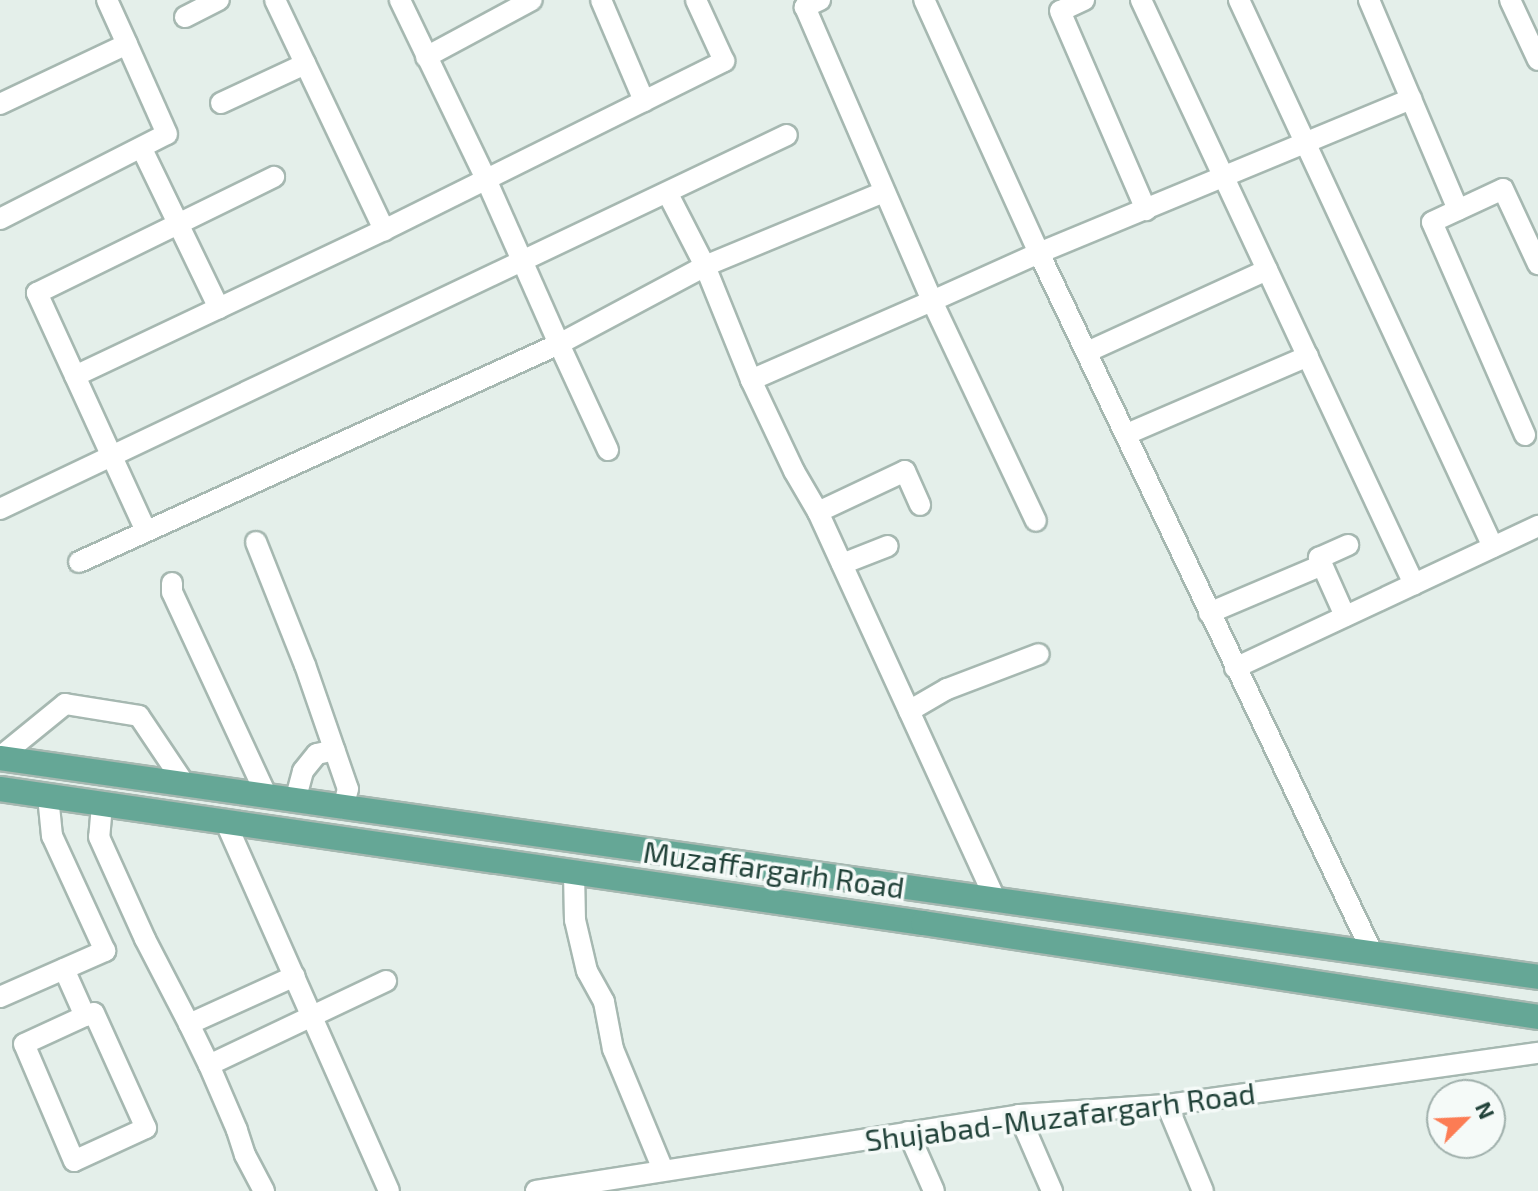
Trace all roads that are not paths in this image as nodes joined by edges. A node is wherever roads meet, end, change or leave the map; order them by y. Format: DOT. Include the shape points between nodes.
graph roads {
  1 [pos="107,0"];
  2 [pos="219,0"];
  3 [pos="275,0"];
  4 [pos="400,0"];
  5 [pos="532,0"];
  6 [pos="601,0"];
  7 [pos="696,0"];
  8 [pos="924,0"];
  9 [pos="1084,0"];
  10 [pos="1141,0"];
  11 [pos="1239,0"];
  12 [pos="1369,0"];
  13 [pos="1510,0"];
  14 [pos="808,2"];
  15 [pos="508,5"];
  16 [pos="185,17"];
  17 [pos="127,44"];
  18 [pos="426,57"];
  19 [pos="1538,60"];
  20 [pos="305,64"];
  21 [pos="1411,99"];
  22 [pos="644,101"];
  23 [pos="221,103"];
  24 [pos="0,104"];
  25 [pos="787,135"];
  26 [pos="1306,144"];
  27 [pos="142,149"];
  28 [pos="274,177"];
  29 [pos="486,179"];
  30 [pos="1224,179"];
  31 [pos="884,192"];
  32 [pos="668,194"];
  33 [pos="1146,210"];
  34 [pos="1458,210"];
  35 [pos="0,219"];
  36 [pos="178,223"];
  37 [pos="384,230"];
  38 [pos="1039,253"];
  39 [pos="522,263"];
  40 [pos="1538,264"];
  41 [pos="705,266"];
  42 [pos="1267,270"];
  43 [pos="932,301"];
  44 [pos="219,308"];
  45 [pos="559,344"];
  46 [pos="1087,352"];
  47 [pos="1308,356"];
  48 [pos="75,376"];
  49 [pos="751,380"];
  50 [pos="1127,434"];
  51 [pos="1525,435"];
  52 [pos="608,450"];
  53 [pos="112,455"];
  54 [pos="920,505"];
  55 [pos="0,509"];
  56 [pos="818,512"];
  57 [pos="1036,521"];
  58 [pos="1538,526"];
  59 [pos="146,531"];
  60 [pos="256,542"];
  61 [pos="1348,545"];
  62 [pos="888,546"];
  63 [pos="1493,547"];
  64 [pos="79,562"];
  65 [pos="842,564"];
  66 [pos="1322,565"];
  67 [pos="172,583"];
  68 [pos="1414,584"];
  69 [pos="1209,613"];
  70 [pos="1345,616"];
  71 [pos="1039,654"];
  72 [pos="1235,668"];
  73 [pos="909,711"];
  74 [pos="335,750"];
  75 [pos="0,758"];
  76 [pos="186,786"];
  77 [pos="0,789"];
  78 [pos="48,796"];
  79 [pos="267,797"];
  80 [pos="295,801"];
  81 [pos="102,805"];
  82 [pos="343,808"];
  83 [pos="226,823"];
  84 [pos="574,873"];
  85 [pos="995,899"];
  86 [pos="1373,954"];
  87 [pos="64,969"];
  88 [pos="295,976"];
  89 [pos="1538,977"];
  90 [pos="386,981"];
  91 [pos="0,997"];
  92 [pos="313,1014"];
  93 [pos="85,1016"];
  94 [pos="1538,1017"];
  95 [pos="189,1024"];
  96 [pos="1538,1053"];
  97 [pos="209,1065"];
  98 [pos="1167,1105"];
  99 [pos="1019,1115"];
  100 [pos="908,1132"];
  101 [pos="663,1170"];
  102 [pos="264,1191"];
  103 [pos="389,1191"];
  104 [pos="536,1191"];
  105 [pos="934,1191"];
  106 [pos="1052,1191"];
  107 [pos="1203,1191"];
  1 -- 17 [label="street"];
  2 -- 16 [label="street"];
  3 -- 20 [label="street"];
  4 -- 18 [label="street"];
  5 -- 15 [label="street"];
  6 -- 22 [label="street"];
  7 -- 22 [label="street" via="724,61"];
  8 -- 38 [label="street"];
  9 -- 33 [label="street" via="1060,11"];
  10 -- 30 [label="street"];
  11 -- 26 [label="street"];
  12 -- 21 [label="street"];
  13 -- 19 [label="street"];
  14 -- 31 [label="street"];
  15 -- 18 [label="street"];
  17 -- 24 [label="street"];
  17 -- 27 [label="street" via="168,130"];
  18 -- 29 [label="street"];
  20 -- 23 [label="street"];
  20 -- 37 [label="street"];
  21 -- 26 [label="street"];
  21 -- 34 [label="street"];
  22 -- 29 [label="street"];
  25 -- 32 [label="street"];
  26 -- 30 [label="street"];
  26 -- 63 [label="street"];
  27 -- 35 [label="street"];
  27 -- 36 [label="street"];
  28 -- 36 [label="street"];
  29 -- 37 [label="street"];
  29 -- 39 [label="street"];
  30 -- 33 [label="street"];
  30 -- 42 [label="street"];
  31 -- 41 [label="street"];
  31 -- 43 [label="street"];
  32 -- 39 [label="street"];
  32 -- 41 [label="street"];
  33 -- 38 [label="street"];
  34 -- 40 [label="street" via="1503,189"];
  34 -- 51 [label="street" via="1432,222"];
  36 -- 44 [label="street"];
  36 -- 48 [label="street" via="38,290"];
  37 -- 44 [label="street"];
  38 -- 43 [label="street"];
  38 -- 46 [label="street"];
  39 -- 45 [label="street"];
  39 -- 53 [label="street"];
  41 -- 45 [label="street"];
  41 -- 49 [label="street"];
  42 -- 46 [label="street"];
  42 -- 47 [label="street"];
  43 -- 49 [label="street"];
  43 -- 57 [label="street"];
  44 -- 48 [label="street"];
  45 -- 52 [label="street"];
  45 -- 59 [label="street"];
  46 -- 50 [label="street"];
  47 -- 50 [label="street"];
  47 -- 68 [label="street"];
  48 -- 53 [label="street"];
  49 -- 56 [label="street"];
  50 -- 69 [label="street"];
  53 -- 55 [label="street"];
  53 -- 59 [label="street"];
  54 -- 56 [label="street" via="905,471"];
  56 -- 65 [label="street"];
  58 -- 63 [label="street"];
  59 -- 64 [label="street"];
  60 -- 74 [label="street"];
  61 -- 66 [label="street" via="1319,558"];
  62 -- 65 [label="street"];
  63 -- 68 [label="street"];
  65 -- 73 [label="street"];
  66 -- 69 [label="street"];
  66 -- 70 [label="street"];
  67 -- 79 [label="street"];
  68 -- 70 [label="street"];
  69 -- 72 [label="street"];
  70 -- 72 [label="street"];
  71 -- 73 [label="street" via="947,689"];
  72 -- 86 [label="street"];
  73 -- 85 [label="street"];
  74 -- 80 [label="street" via="317,754 303,771"];
  74 -- 82 [label="street" via="348,789"];
  75 -- 76 [label="main road, Muzaffargarh Road"];
  75 -- 76 [label="street" via="65,704 139,716"];
  76 -- 79 [label="main road, Muzaffargarh Road"];
  77 -- 78 [label="main road, Muzaffargarh Road"];
  78 -- 81 [label="main road, Muzaffargarh Road"];
  78 -- 87 [label="street" via="52,836 105,951"];
  79 -- 80 [label="main road, Muzaffargarh Road"];
  80 -- 82 [label="main road, Muzaffargarh Road"];
  81 -- 83 [label="main road, Muzaffargarh Road"];
  81 -- 95 [label="street" via="99,837"];
  82 -- 85 [label="main road, Muzaffargarh Road"];
  83 -- 84 [label="main road, Muzaffargarh Road"];
  83 -- 88 [label="street"];
  84 -- 94 [label="main road, Muzaffargarh Road"];
  84 -- 101 [label="street" via="575,920 587,971 604,1002 613,1049"];
  85 -- 86 [label="main road, Muzaffargarh Road"];
  86 -- 89 [label="main road, Muzaffargarh Road"];
  87 -- 91 [label="street"];
  87 -- 93 [label="street"];
  88 -- 92 [label="street"];
  88 -- 95 [label="street"];
  90 -- 92 [label="street"];
  92 -- 97 [label="street"];
  92 -- 103 [label="street"];
  93 -- 93 [label="street" via="94,1013 146,1128 74,1161 24,1044"];
  95 -- 97 [label="street"];
  96 -- 98 [label="street, Shujabad-Muzafargarh Road"];
  97 -- 102 [label="street"];
  98 -- 99 [label="street, Shujabad-Muzafargarh Road"];
  98 -- 107 [label="street"];
  99 -- 100 [label="street, Shujabad-Muzafargarh Road"];
  99 -- 106 [label="street"];
  100 -- 101 [label="street, Shujabad-Muzafargarh Road"];
  100 -- 105 [label="street"];
  101 -- 104 [label="street, Shujabad-Muzafargarh Road"];
}
